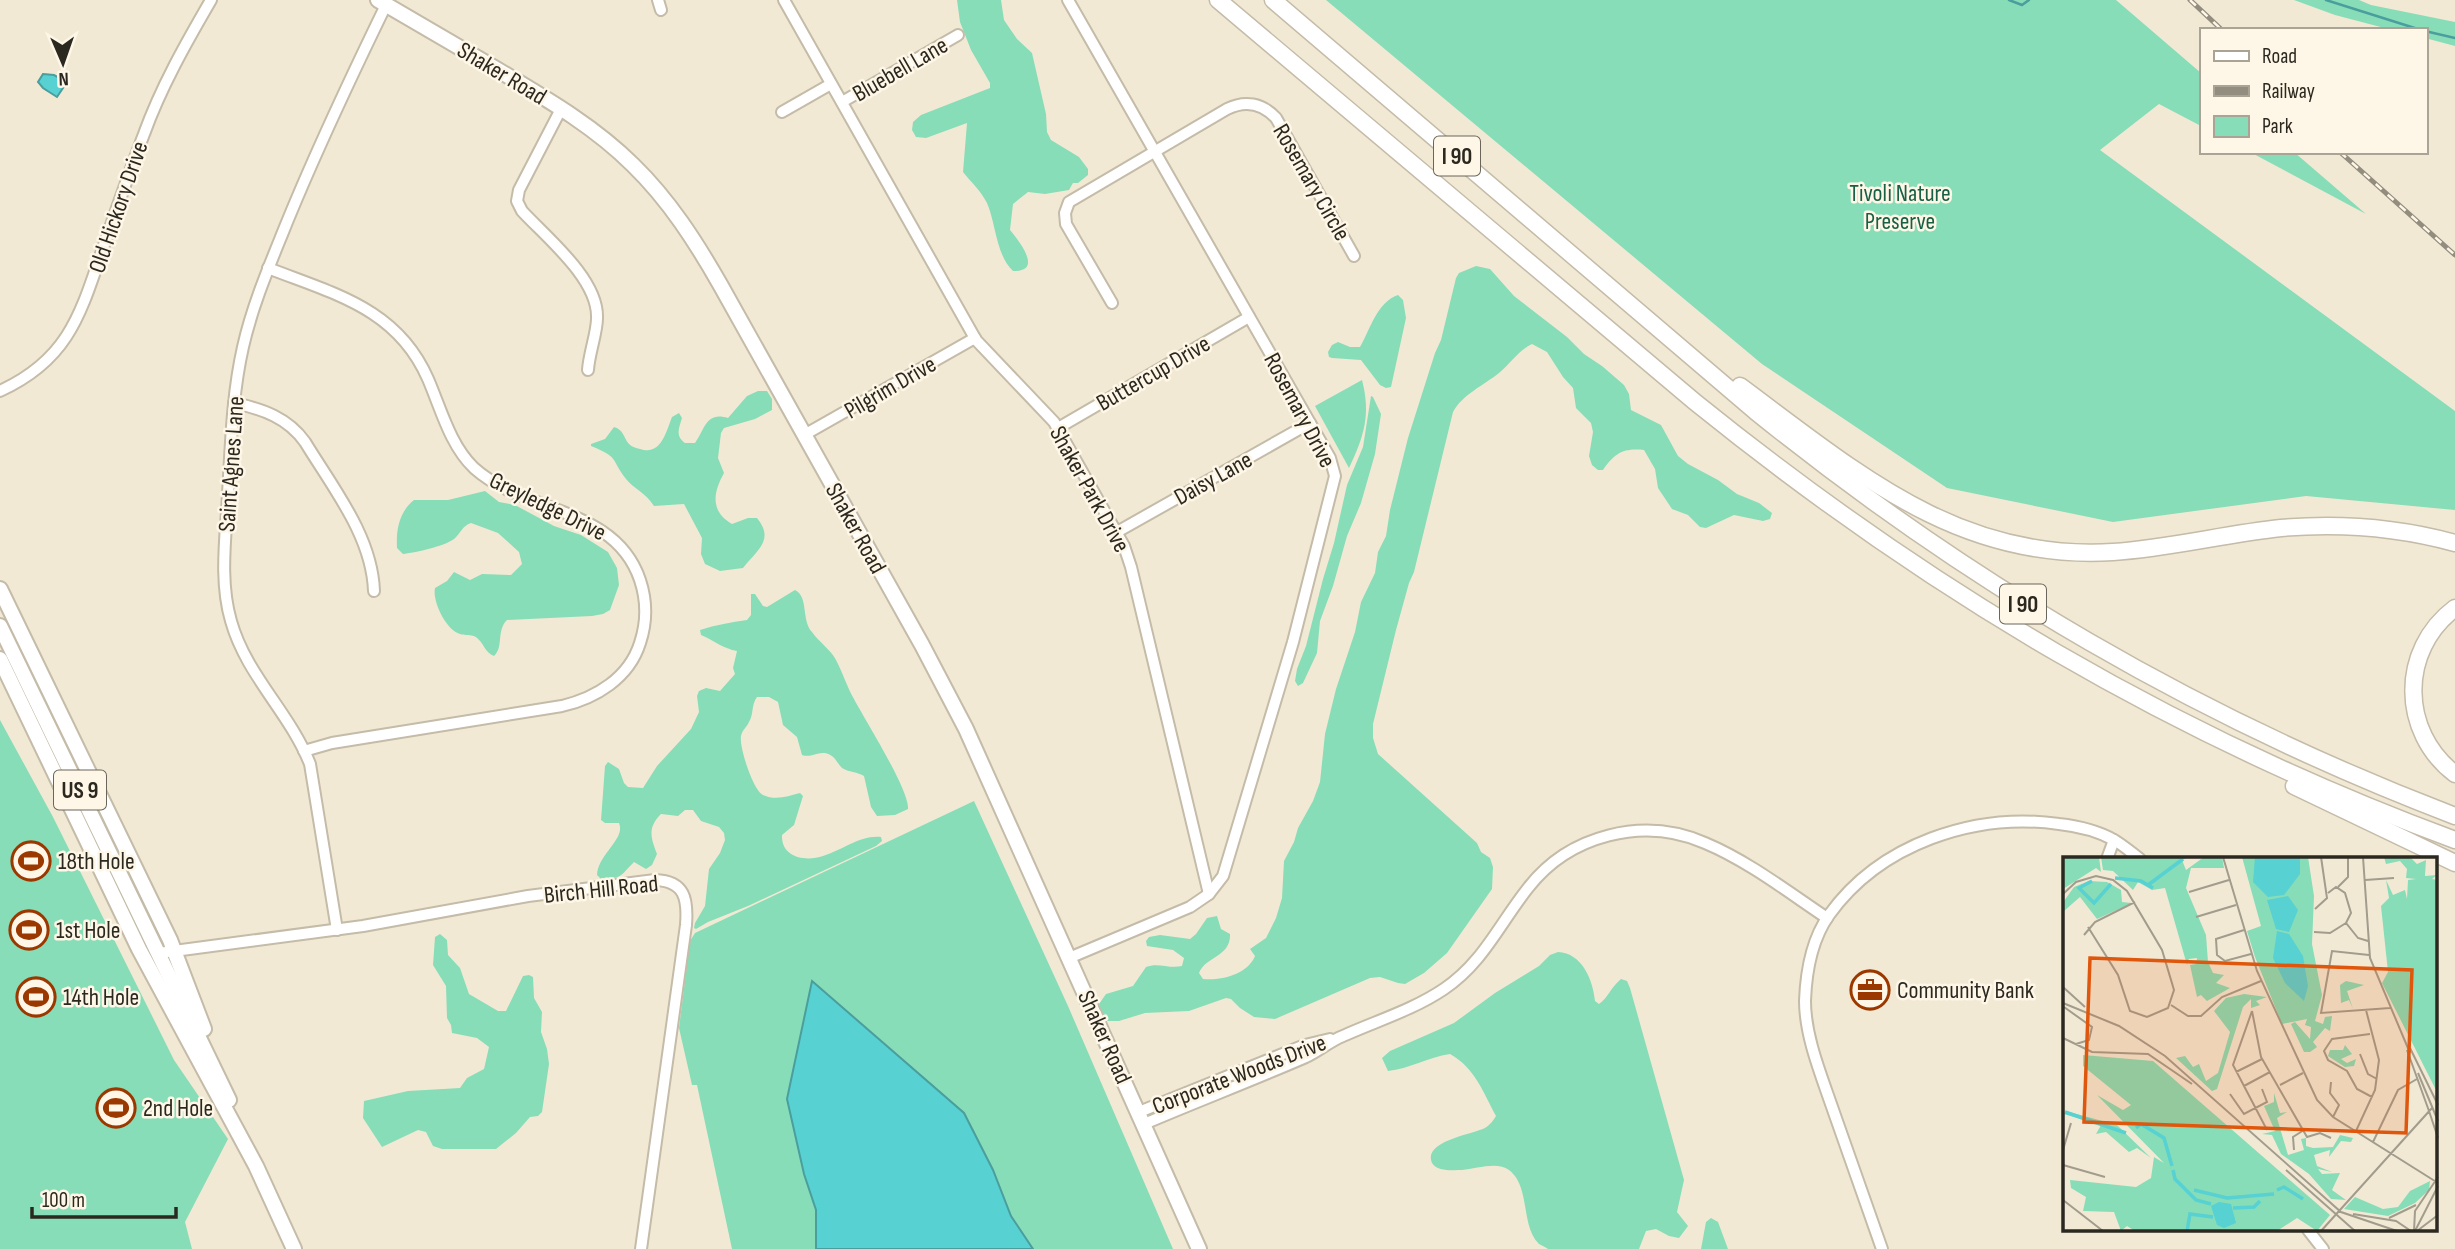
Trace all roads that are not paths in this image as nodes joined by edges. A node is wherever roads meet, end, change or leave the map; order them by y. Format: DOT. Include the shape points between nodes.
graph roads {
  1 [pos="211,0"];
  2 [pos="784,0"];
  3 [pos="1068,0"];
  4 [pos="1218,0"];
  5 [pos="1273,0"];
  6 [pos="382,2"];
  7 [pos="958,35"];
  8 [pos="831,84"];
  9 [pos="842,102"];
  10 [pos="561,109"];
  11 [pos="782,112"];
  12 [pos="1156,151"];
  13 [pos="1354,256"];
  14 [pos="268,268"];
  15 [pos="1112,303"];
  16 [pos="1641,313"];
  17 [pos="1249,317"];
  18 [pos="975,338"];
  19 [pos="588,370"];
  20 [pos="0,391"];
  21 [pos="234,404"];
  22 [pos="1310,423"];
  23 [pos="1058,428"];
  24 [pos="804,435"];
  25 [pos="1116,532"];
  26 [pos="2455,543"];
  27 [pos="0,589"];
  28 [pos="374,591"];
  29 [pos="2455,608"];
  30 [pos="0,626"];
  31 [pos="0,659"];
  32 [pos="2170,716"];
  33 [pos="304,751"];
  34 [pos="2455,774"];
  35 [pos="2455,816"];
  36 [pos="2114,840"];
  37 [pos="2455,840"];
  38 [pos="2108,857"];
  39 [pos="2137,857"];
  40 [pos="2455,863"];
  41 [pos="109,889"];
  42 [pos="1209,894"];
  43 [pos="1827,918"];
  44 [pos="337,930"];
  45 [pos="175,952"];
  46 [pos="159,953"];
  47 [pos="1069,958"];
  48 [pos="221,1082"];
  49 [pos="1141,1118"];
  50 [pos="256,1166"];
  51 [pos="2310,1232"];
  52 [pos="294,1249"];
  53 [pos="641,1249"];
  54 [pos="1199,1249"];
  55 [pos="1882,1249"];
  56 [pos="2323,1249"];
  1 -- 20 [label="street, Old Hickory Drive" via="145,130 77,321 39,368"];
  2 -- 8 [label="street, Shaker Park Drive"];
  3 -- 12 [label="street, Rosemary Drive"];
  4 -- 32 [label="highway, I 90" via="1786,474 1978,607"];
  5 -- 16 [label="highway, I 90"];
  6 -- 10 [label="main road, Shaker Road"];
  6 -- 14 [label="street, Saint Agnes Lane"];
  7 -- 9 [label="street, Bluebell Lane"];
  8 -- 9 [label="street, Shaker Park Drive"];
  8 -- 11 [label="street, Bluebell Lane"];
  9 -- 18 [label="street, Shaker Park Drive"];
  10 -- 19 [label="street" via="517,198 522,211 575,268 590,292 597,318"];
  10 -- 24 [label="main road, Shaker Road" via="610,144 670,206 704,257"];
  12 -- 13 [label="street, Rosemary Circle" via="1231,106 1265,108 1279,122"];
  12 -- 15 [label="street" via="1076,196 1065,210 1066,225"];
  12 -- 17 [label="street, Rosemary Drive"];
  14 -- 21 [label="street, Saint Agnes Lane" via="245,337"];
  14 -- 33 [label="street, Greyledge Drive" via="360,305 391,326 415,354 466,459 498,484 612,537 635,568 645,605 643,632 632,660 611,684 587,699"];
  16 -- 26 [label="highway" via="1863,476 1940,520 1989,539 2063,552 2113,552 2284,528 2336,527"];
  16 -- 35 [label="highway, I 90" via="1834,475 2004,592 2227,718"];
  17 -- 22 [label="street, Rosemary Drive"];
  17 -- 23 [label="street, Buttercup Drive"];
  18 -- 23 [label="street, Shaker Park Drive"];
  18 -- 24 [label="street, Pilgrim Drive"];
  21 -- 28 [label="street" via="260,409 284,421 306,442 363,542 373,568"];
  21 -- 33 [label="street, Saint Agnes Lane" via="224,568 229,613 249,666"];
  22 -- 25 [label="street, Daisy Lane"];
  22 -- 42 [label="street, Rosemary Drive" via="1333,464 1334,487 1228,862"];
  23 -- 25 [label="street, Shaker Park Drive"];
  24 -- 47 [label="main road, Shaker Road" via="955,707"];
  25 -- 42 [label="street, Shaker Park Drive" via="1130,562"];
  27 -- 45 [label="main road"];
  29 -- 34 [label="highway" via="2429,636 2413,689 2416,717 2426,742"];
  30 -- 46 [label="main road, US 9"];
  31 -- 41 [label="main road, US 9"];
  32 -- 37 [label="highway, I 90" via="2311,783"];
  32 -- 40 [label="highway" via="2271,775"];
  33 -- 44 [label="street, Saint Agnes Lane" via="317,798"];
  36 -- 38 [label="street"];
  36 -- 39 [label="street"];
  36 -- 43 [label="street" via="2076,826 2032,820 1966,827 1903,851 1871,871"];
  41 -- 46 [label="main road" via="145,947"];
  41 -- 50 [label="main road, US 9"];
  42 -- 47 [label="street" via="1190,907"];
  43 -- 49 [label="street, Corporate Woods Drive" via="1695,839 1646,831 1607,836 1577,847 1547,867 1527,888 1483,953 1455,981 1413,1006 1339,1037 1305,1045"];
  43 -- 55 [label="street" via="1810,959 1805,1004 1809,1031"];
  44 -- 45 [label="street, Birch Hill Road"];
  44 -- 53 [label="street, Birch Hill Road" via="655,880 678,888 686,902 686,925"];
  45 -- 46 [label="street, Birch Hill Road"];
  45 -- 48 [label="main road"];
  46 -- 48 [label="main road, US 9"];
  47 -- 49 [label="main road, Shaker Road"];
  48 -- 50 [label="main road, US 9"];
  49 -- 54 [label="main road, Shaker Road"];
  50 -- 52 [label="main road, US 9"];
  51 -- 56 [label="street"];
}
